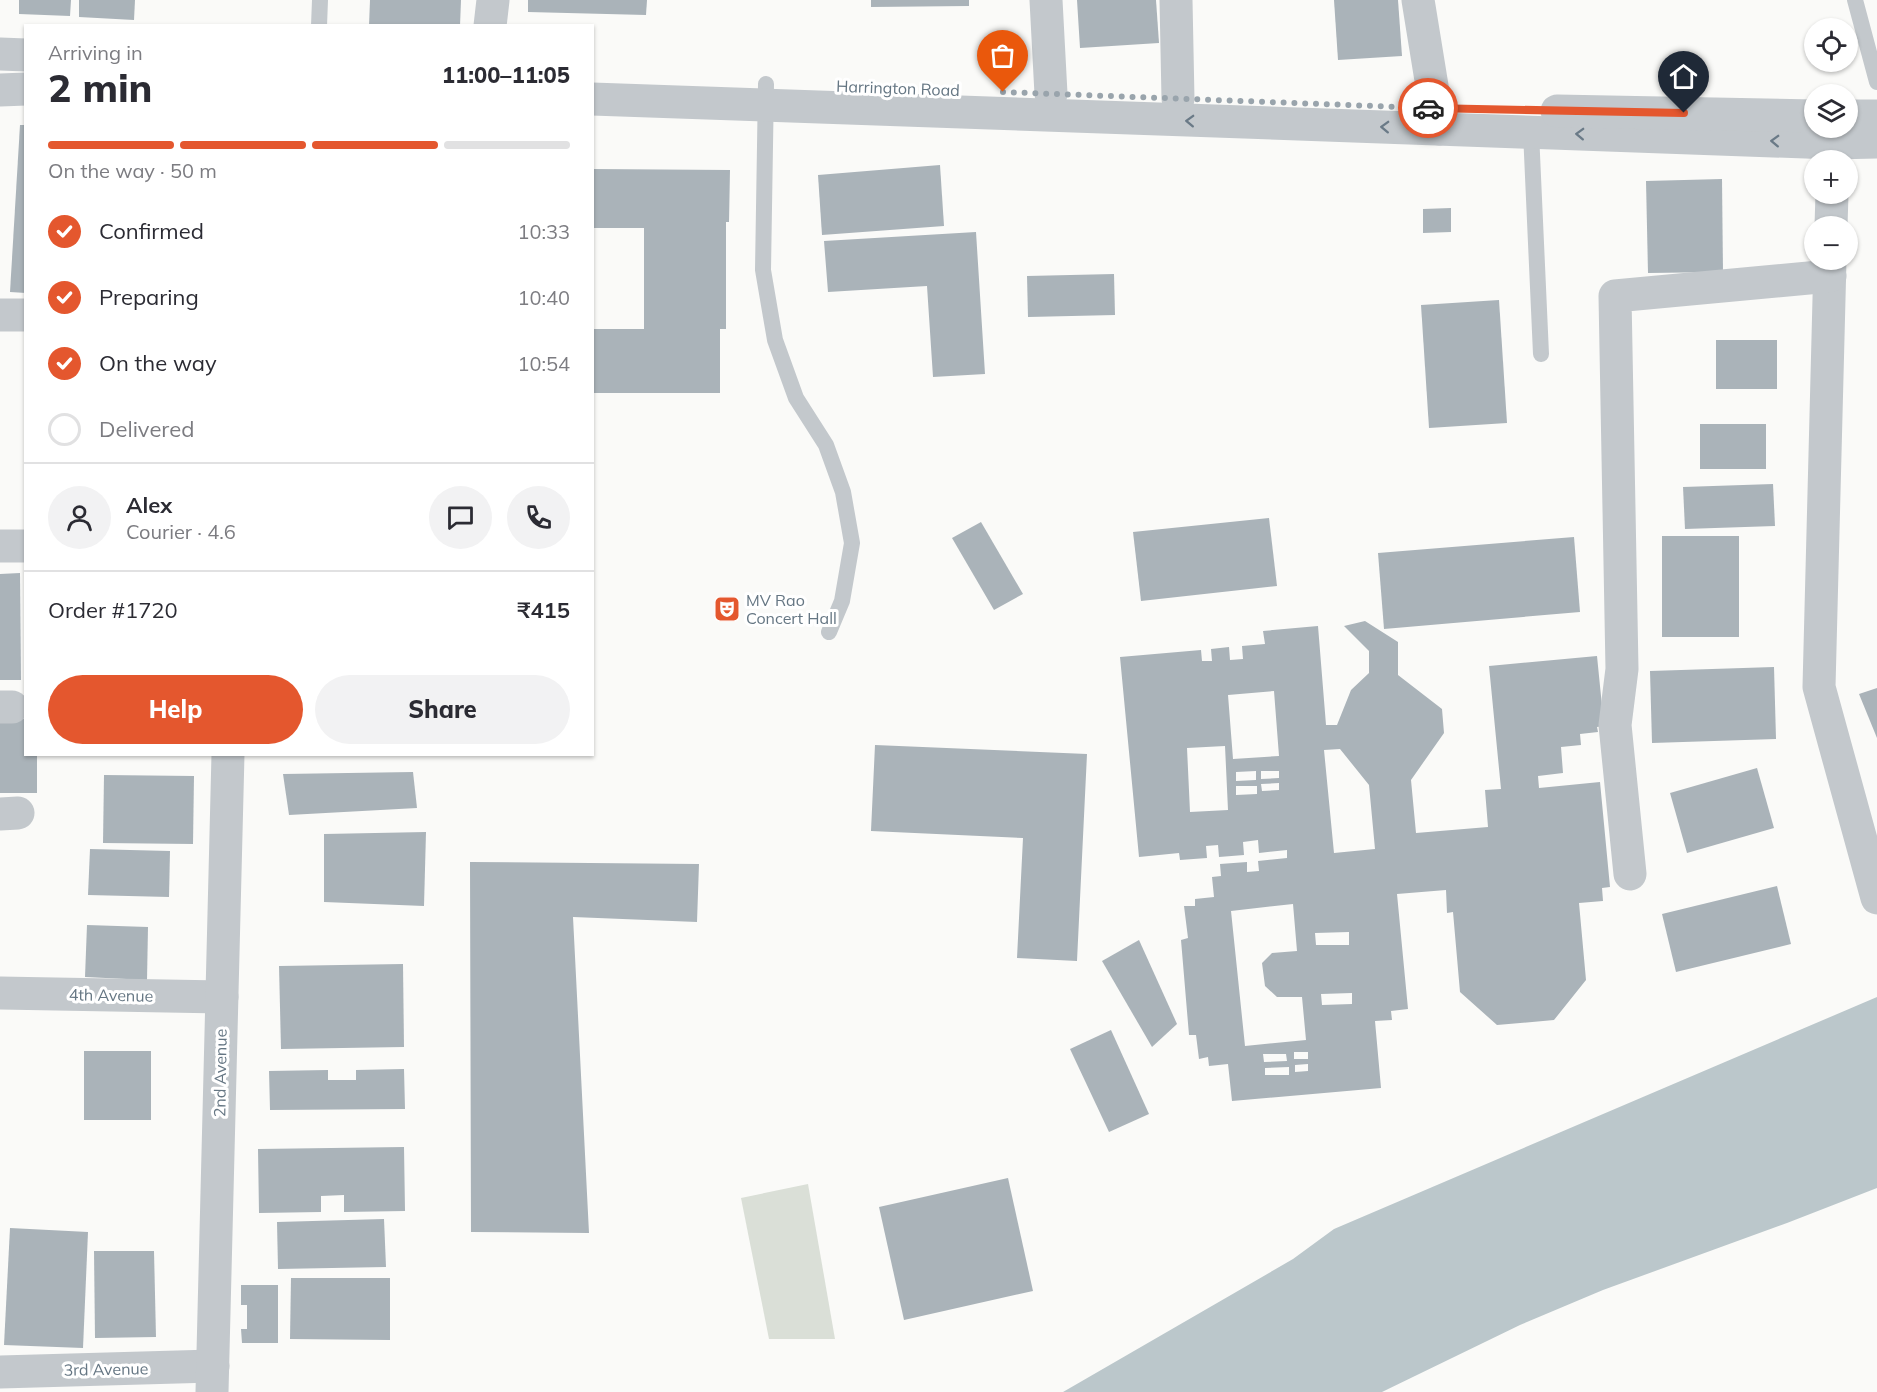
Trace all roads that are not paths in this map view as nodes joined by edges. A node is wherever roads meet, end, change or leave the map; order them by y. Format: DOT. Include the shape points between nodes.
graph roads {
  1 [pos="320,0"];
  2 [pos="493,0"];
  3 [pos="1046,0"];
  4 [pos="1176,0"];
  5 [pos="1418,0"];
  6 [pos="1855,0"];
  7 [pos="319,24"];
  8 [pos="490,24"];
  9 [pos="0,54"];
  10 [pos="24,55"];
  11 [pos="594,78"];
  12 [pos="1877,82"];
  13 [pos="24,89"];
  14 [pos="0,90"];
  15 [pos="1051,94"];
  16 [pos="766,95"];
  17 [pos="594,99"];
  18 [pos="1178,99"];
  19 [pos="1804,116"];
  20 [pos="1877,116"];
  21 [pos="1437,119"];
  22 [pos="1531,132"];
  23 [pos="1838,140"];
  24 [pos="1877,142"];
  25 [pos="1815,270"];
  26 [pos="1830,270"];
  27 [pos="0,315"];
  28 [pos="24,315"];
  29 [pos="1540,354"];
  30 [pos="0,546"];
  31 [pos="24,546"];
  32 [pos="829,632"];
  33 [pos="228,756"];
  34 [pos="1630,874"];
  35 [pos="1877,898"];
  36 [pos="0,993"];
  37 [pos="222,997"];
  38 [pos="0,1372"];
  39 [pos="213,1379"];
  1 -- 7 [label="lane"];
  2 -- 8 [label="street"];
  3 -- 15 [label="street"];
  4 -- 18 [label="street"];
  5 -- 21 [label="street"];
  6 -- 12 [label="lane"];
  9 -- 10 [label="street"];
  11 -- 16 [label="street, Harrington Road"];
  13 -- 14 [label="street"];
  15 -- 16 [label="street, Harrington Road"];
  15 -- 18 [label="street, Harrington Road"];
  16 -- 17 [label="street"];
  21 -- 16 [label="street, one-way"];
  16 -- 32 [label="lane" via="763,270 775,340 796,398 826,445 843,492 852,543 842,601"];
  18 -- 21 [label="street, Harrington Road"];
  19 -- 21 [label="street, Harrington Road"];
  20 -- 23 [label="street"];
  21 -- 22 [label="street"];
  23 -- 22 [label="street, one-way"];
  22 -- 29 [label="lane"];
  23 -- 24 [label="street"];
  25 -- 34 [label="street" via="1615,296 1622,669 1615,725"];
  26 -- 35 [label="street" via="1819,687"];
  27 -- 28 [label="street"];
  30 -- 31 [label="street"];
  33 -- 37 [label="street, 2nd Avenue"];
  36 -- 37 [label="street, 4th Avenue"];
  37 -- 39 [label="street, 2nd Avenue"];
  38 -- 39 [label="street, 3rd Avenue"];
}
